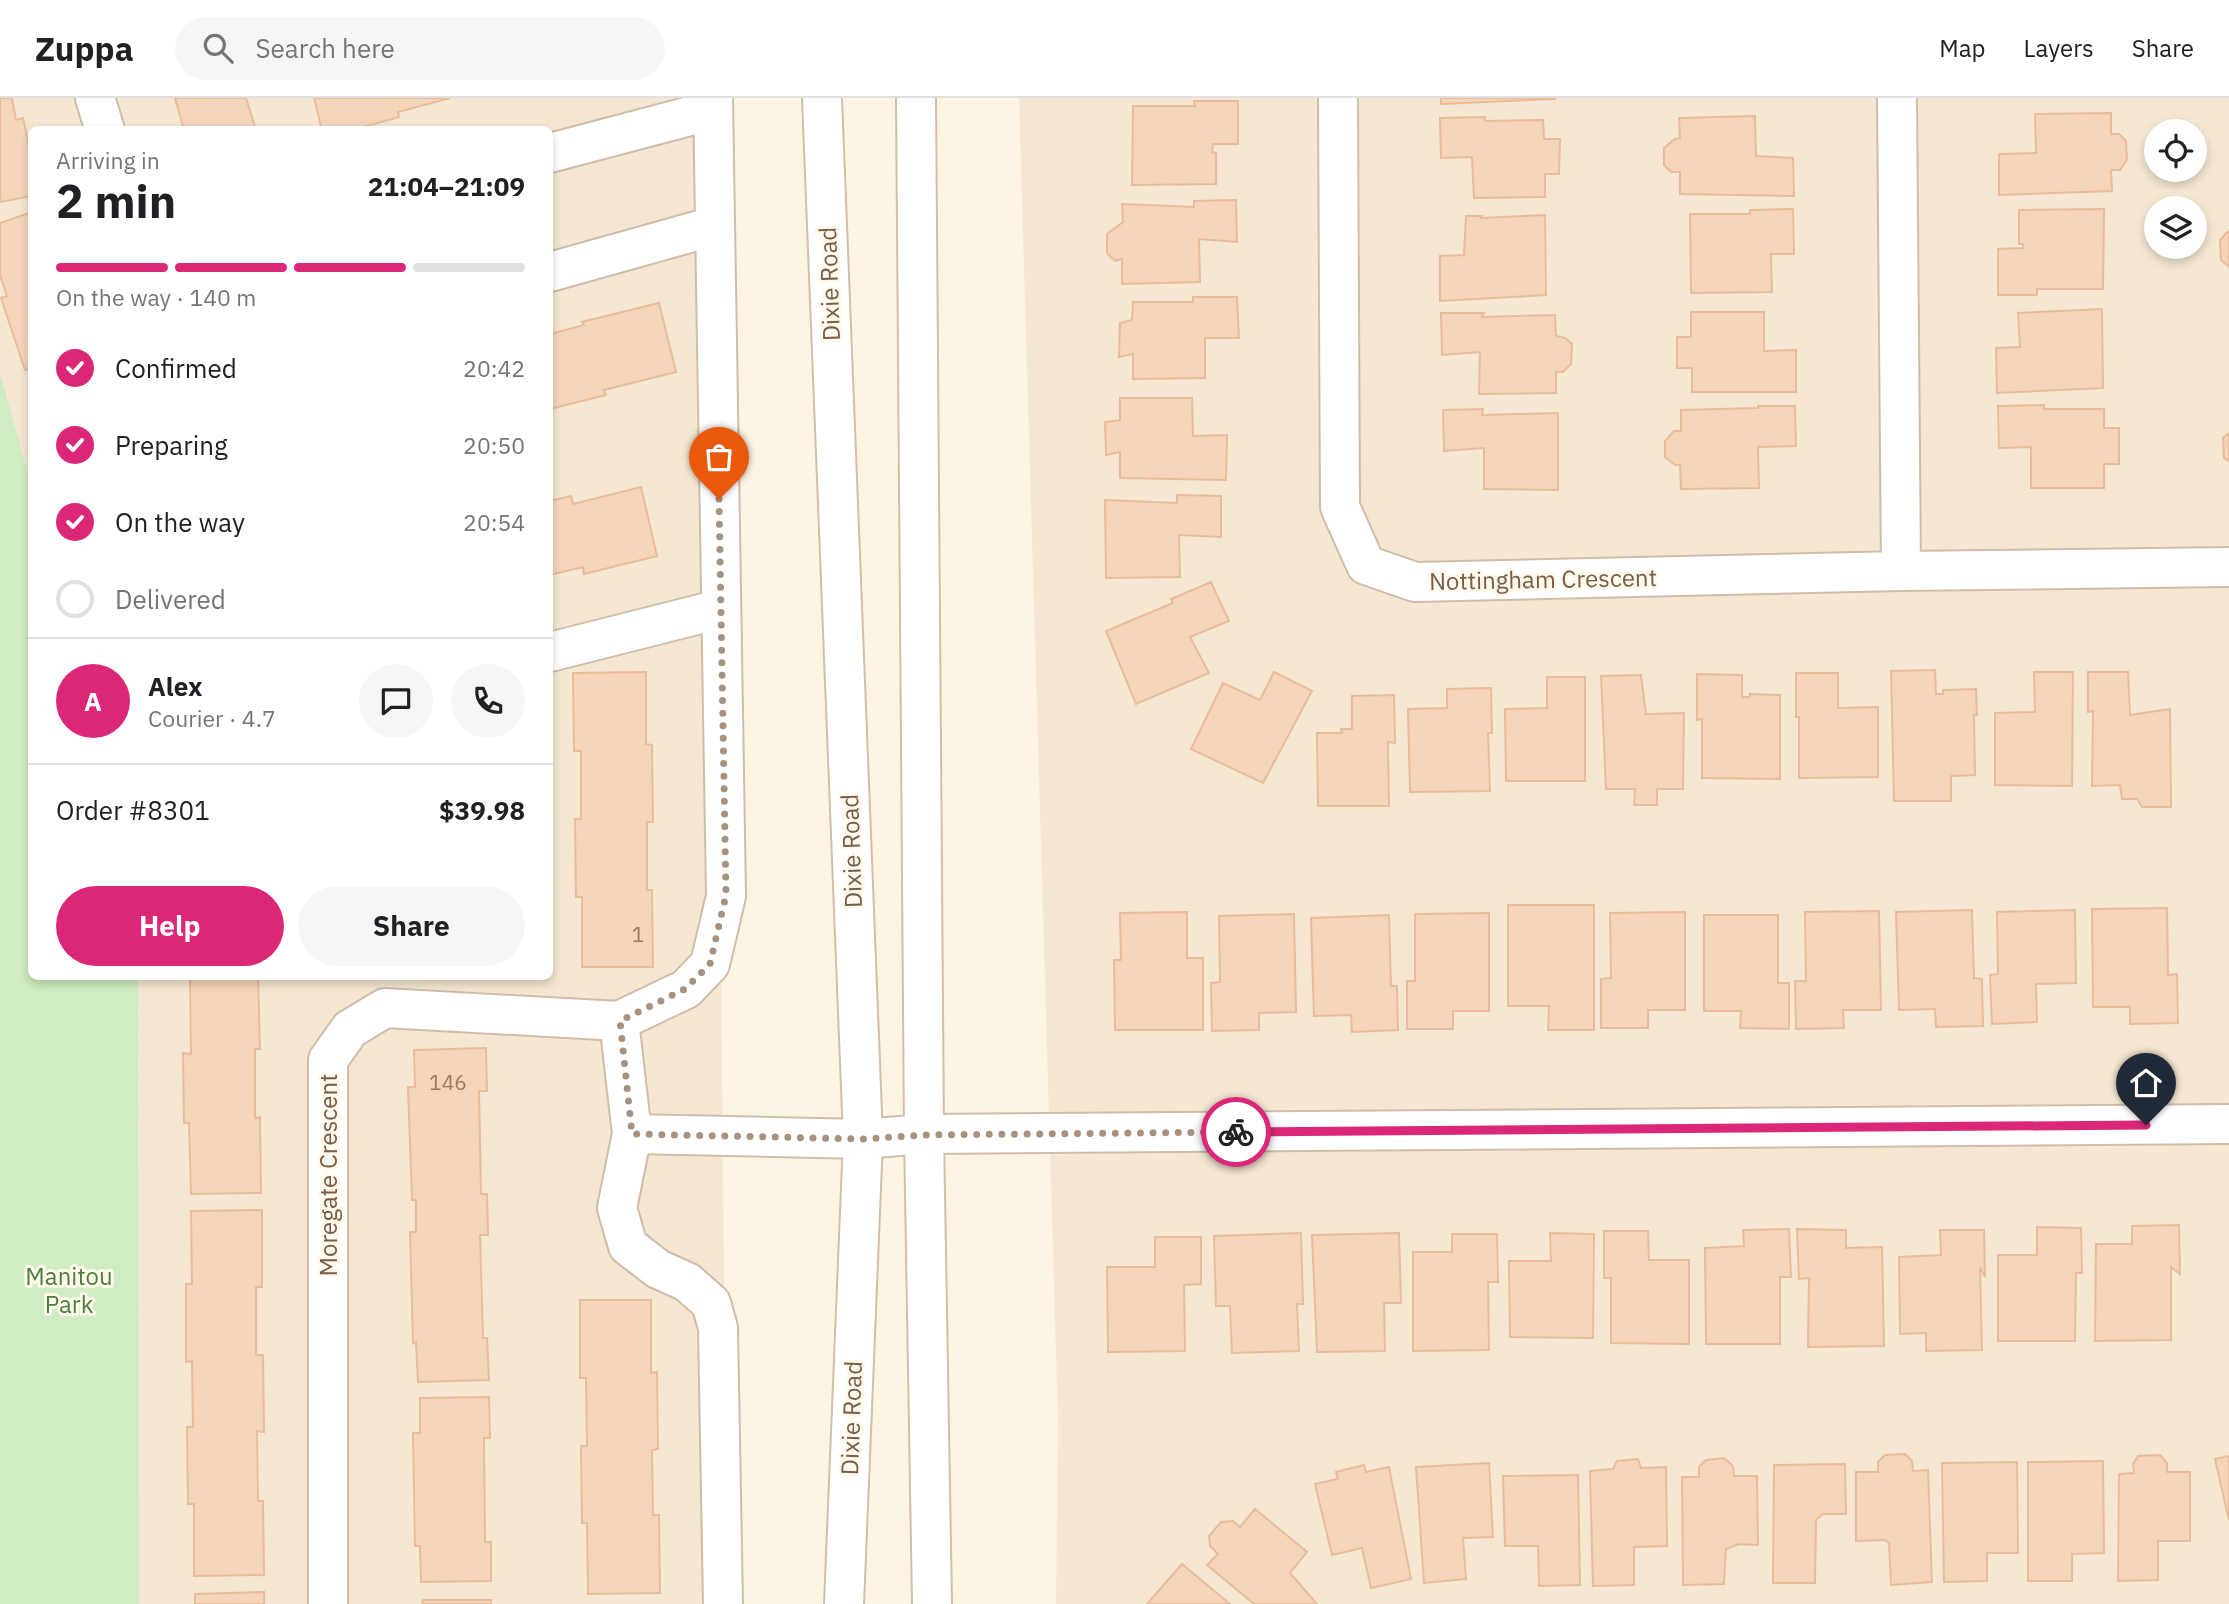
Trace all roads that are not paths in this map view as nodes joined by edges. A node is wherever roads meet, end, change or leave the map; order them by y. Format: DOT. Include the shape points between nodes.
graph roads {
  1 [pos="95,98"];
  2 [pos="822,98"];
  3 [pos="916,98"];
  4 [pos="1338,98"];
  5 [pos="1897,98"];
  6 [pos="713,104"];
  7 [pos="104,126"];
  8 [pos="553,152"];
  9 [pos="714,226"];
  10 [pos="553,271"];
  11 [pos="2229,567"];
  12 [pos="1901,571"];
  13 [pos="720,608"];
  14 [pos="553,651"];
  15 [pos="620,1021"];
  16 [pos="2229,1124"];
  17 [pos="632,1134"];
  18 [pos="924,1135"];
  19 [pos="863,1139"];
  20 [pos="328,1604"];
  21 [pos="723,1604"];
  22 [pos="844,1604"];
  23 [pos="932,1604"];
  1 -- 7 [label="street"];
  2 -- 19 [label="street, Dixie Road"];
  3 -- 18 [label="street"];
  4 -- 12 [label="street, Nottingham Crescent" via="1340,507 1366,565 1415,582"];
  5 -- 12 [label="street"];
  6 -- 8 [label="street, Moregate Crescent"];
  6 -- 9 [label="street, Moregate Crescent"];
  9 -- 10 [label="street"];
  9 -- 13 [label="street, Moregate Crescent"];
  11 -- 12 [label="street, Nottingham Crescent"];
  13 -- 14 [label="street"];
  13 -- 15 [label="street, Moregate Crescent" via="726,895 710,964 685,989"];
  15 -- 17 [label="street"];
  15 -- 20 [label="street, Moregate Crescent" via="385,1008 350,1029 328,1060"];
  16 -- 18 [label="street"];
  17 -- 19 [label="street"];
  17 -- 21 [label="street" via="617,1208 628,1246 658,1269 687,1282 711,1303 718,1328"];
  18 -- 19 [label="street"];
  18 -- 23 [label="street"];
  19 -- 22 [label="street, Dixie Road"];
}
